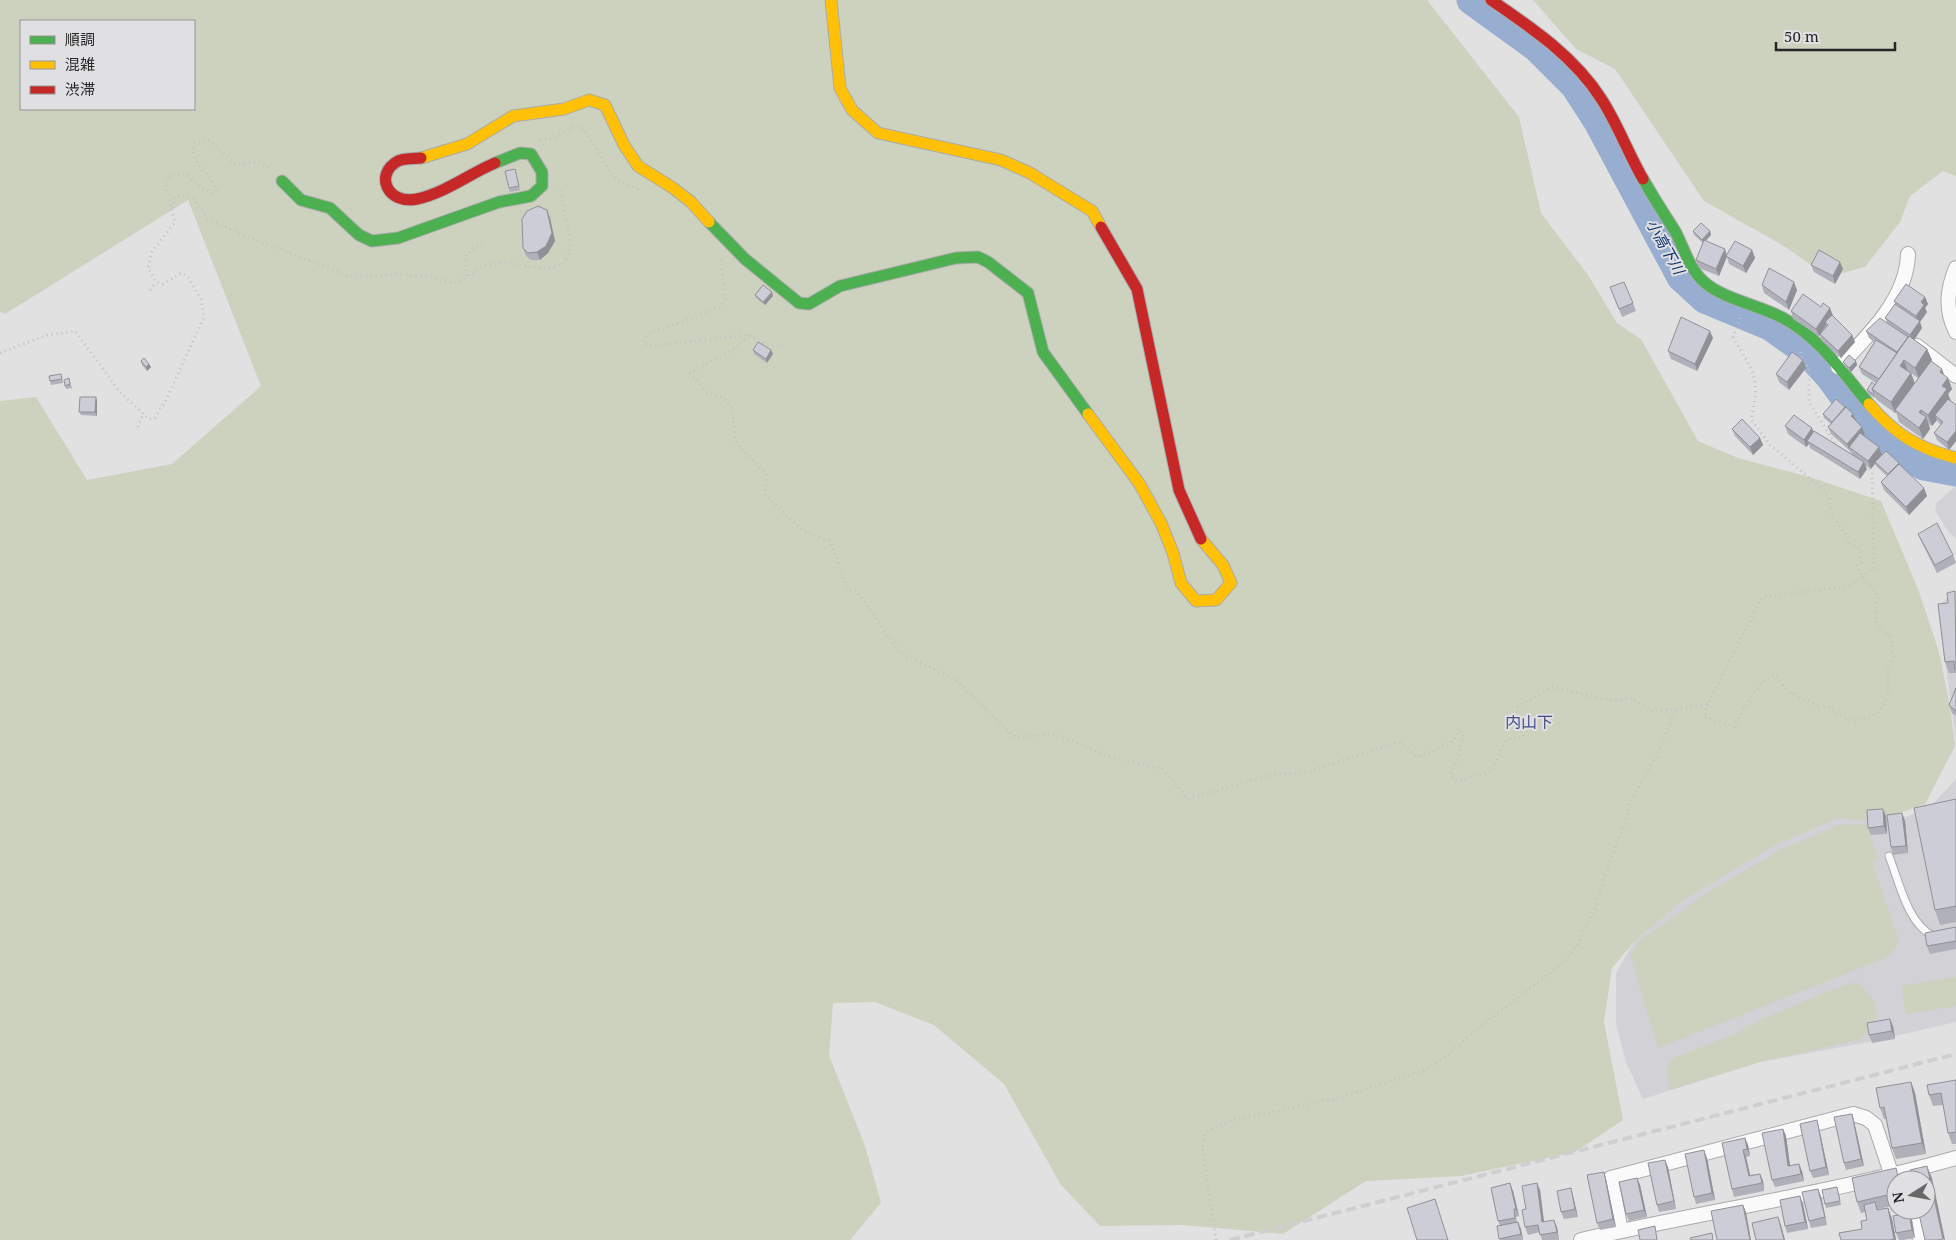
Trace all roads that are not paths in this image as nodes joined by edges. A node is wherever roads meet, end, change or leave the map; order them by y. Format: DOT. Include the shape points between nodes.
graph roads {
  1 [pos="831,0"];
  2 [pos="1491,0"];
  3 [pos="282,181"];
  4 [pos="1908,254"];
  5 [pos="1956,268"];
  6 [pos="1956,332"];
  7 [pos="1914,343"];
  8 [pos="1838,366"];
  9 [pos="1956,376"];
  10 [pos="1956,458"];
  11 [pos="1889,856"];
  12 [pos="1941,935"];
  13 [pos="1956,1158"];
  14 [pos="1890,1170"];
  15 [pos="1923,1170"];
  16 [pos="1886,1177"];
  17 [pos="1916,1220"];
  18 [pos="1621,1231"];
  19 [pos="1581,1240"];
  20 [pos="1920,1240"];
  1 -- 3 [label="street" via="840,88 852,110 878,133 1000,160 1038,177 1092,211 1137,289 1179,490 1202,541 1224,565 1230,583 1216,600 1196,600 1181,583 1174,553 1139,483 1043,352 1028,293 978,257 956,258 840,286 809,304 799,303 745,259 691,202 638,166 605,105 589,100 564,109 513,116 467,144 432,156 398,161 386,177 387,189 400,200 417,199 452,186 520,153 531,154 539,163 543,183 535,195 501,201 430,228 372,241 358,235 331,208 302,201"];
  2 -- 8 [label="street" via="1562,52 1590,83 1657,207 1703,280 1719,292 1777,314 1816,342"];
  4 -- 8 [label="street" via="1904,277 1888,309"];
  5 -- 6 [label="street" via="1949,286 1948,301 1950,320"];
  7 -- 9 [label="street"];
  8 -- 10 [label="street" via="1902,438 1943,457"];
  11 -- 12 [label="lane" via="1913,918 1925,932"];
  13 -- 15 [label="street"];
  14 -- 18 [label="street" via="1874,1125 1853,1114 1610,1178"];
  16 -- 18 [label="street"];
  17 -- 20 [label="street"];
  18 -- 19 [label="street"];
}
